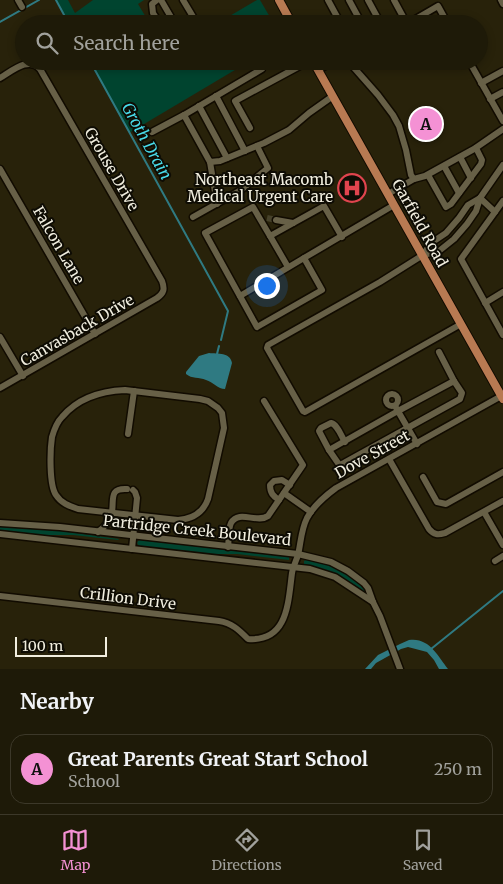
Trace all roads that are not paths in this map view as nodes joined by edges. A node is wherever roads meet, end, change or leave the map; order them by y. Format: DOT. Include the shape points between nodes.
graph roads {
  1 [pos="18,0"];
  2 [pos="157,0"];
  3 [pos="161,0"];
  4 [pos="183,0"];
  5 [pos="279,0"];
  6 [pos="328,0"];
  7 [pos="348,0"];
  8 [pos="368,0"];
  9 [pos="394,0"];
  10 [pos="501,0"];
  11 [pos="436,3"];
  12 [pos="503,4"];
  13 [pos="22,7"];
  14 [pos="154,15"];
  15 [pos="170,15"];
  16 [pos="192,15"];
  17 [pos="287,15"];
  18 [pos="336,15"];
  19 [pos="357,15"];
  20 [pos="376,15"];
  21 [pos="402,15"];
  22 [pos="419,15"];
  23 [pos="443,15"];
  24 [pos="15,70"];
  25 [pos="41,70"];
  26 [pos="259,70"];
  27 [pos="293,70"];
  28 [pos="318,70"];
  29 [pos="356,70"];
  30 [pos="474,70"];
  31 [pos="503,71"];
  32 [pos="0,78"];
  33 [pos="481,83"];
  34 [pos="503,92"];
  35 [pos="216,96"];
  36 [pos="333,96"];
  37 [pos="490,99"];
  38 [pos="199,106"];
  39 [pos="184,115"];
  40 [pos="502,116"];
  41 [pos="250,128"];
  42 [pos="503,129"];
  43 [pos="152,132"];
  44 [pos="257,146"];
  45 [pos="476,148"];
  46 [pos="245,151"];
  47 [pos="460,157"];
  48 [pos="227,158"];
  49 [pos="210,162"];
  50 [pos="503,165"];
  51 [pos="444,166"];
  52 [pos="1,173"];
  53 [pos="428,175"];
  54 [pos="471,178"];
  55 [pos="414,179"];
  56 [pos="388,194"];
  57 [pos="459,194"];
  58 [pos="480,198"];
  59 [pos="503,201"];
  60 [pos="217,204"];
  61 [pos="394,205"];
  62 [pos="495,212"];
  63 [pos="193,217"];
  64 [pos="276,220"];
  65 [pos="293,223"];
  66 [pos="270,236"];
  67 [pos="342,237"];
  68 [pos="423,255"];
  69 [pos="304,258"];
  70 [pos="288,267"];
  71 [pos="164,291"];
  72 [pos="503,292"];
  73 [pos="240,296"];
  74 [pos="485,303"];
  75 [pos="461,324"];
  76 [pos="95,334"];
  77 [pos="503,334"];
  78 [pos="0,337"];
  79 [pos="439,352"];
  80 [pos="23,376"];
  81 [pos="454,381"];
  82 [pos="0,388"];
  83 [pos="134,391"];
  84 [pos="503,397"];
  85 [pos="264,401"];
  86 [pos="396,409"];
  87 [pos="408,428"];
  88 [pos="128,434"];
  89 [pos="345,442"];
  90 [pos="417,444"];
  91 [pos="330,450"];
  92 [pos="389,459"];
  93 [pos="503,472"];
  94 [pos="423,477"];
  95 [pos="290,485"];
  96 [pos="284,493"];
  97 [pos="279,500"];
  98 [pos="503,501"];
  99 [pos="112,512"];
  100 [pos="311,512"];
  101 [pos="484,512"];
  102 [pos="136,515"];
  103 [pos="0,523"];
  104 [pos="98,532"];
  105 [pos="0,534"];
  106 [pos="133,536"];
  107 [pos="503,545"];
  108 [pos="228,547"];
  109 [pos="132,549"];
  110 [pos="298,554"];
  111 [pos="503,556"];
  112 [pos="495,560"];
  113 [pos="294,566"];
  114 [pos="0,596"];
  115 [pos="373,602"];
  116 [pos="248,639"];
  117 [pos="400,669"];
  1 -- 13 [label="street"];
  2 -- 14 [label="street" via="152,4"];
  3 -- 15 [label="street"];
  4 -- 16 [label="street"];
  5 -- 17 [label="main road"];
  6 -- 18 [label="street"];
  7 -- 19 [label="street"];
  8 -- 20 [label="street"];
  9 -- 21 [label="street"];
  10 -- 12 [label="street"];
  11 -- 22 [label="street"];
  11 -- 23 [label="street"];
  24 -- 32 [label="street, Grouse Drive"];
  25 -- 71 [label="street, Grouse Drive" via="162,281"];
  26 -- 35 [label="street"];
  27 -- 41 [label="street" via="235,101"];
  28 -- 36 [label="main road, Garfield Road"];
  29 -- 55 [label="street" via="396,120"];
  30 -- 33 [label="street"];
  31 -- 33 [label="street"];
  33 -- 37 [label="street"];
  34 -- 37 [label="street"];
  35 -- 38 [label="street"];
  35 -- 46 [label="street"];
  36 -- 44 [label="street" via="288,130"];
  36 -- 56 [label="main road, Garfield Road"];
  37 -- 40 [label="street"];
  38 -- 39 [label="street"];
  38 -- 48 [label="street"];
  39 -- 43 [label="street"];
  39 -- 49 [label="street"];
  42 -- 45 [label="street"];
  44 -- 46 [label="street"];
  44 -- 60 [label="street" via="268,168"];
  45 -- 47 [label="street"];
  45 -- 54 [label="street" via="482,160"];
  46 -- 48 [label="street"];
  47 -- 51 [label="street"];
  47 -- 54 [label="street"];
  48 -- 49 [label="street"];
  49 -- 60 [label="street"];
  50 -- 58 [label="street"];
  51 -- 53 [label="street"];
  51 -- 57 [label="street"];
  52 -- 76 [label="street, Falcon Lane"];
  53 -- 55 [label="street"];
  53 -- 57 [label="street" via="446,207"];
  54 -- 57 [label="street"];
  55 -- 56 [label="street"];
  56 -- 61 [label="main road, Garfield Road"];
  58 -- 62 [label="street"];
  58 -- 68 [label="street" via="468,205"];
  58 -- 68 [label="street" via="476,211 454,239 439,251"];
  59 -- 62 [label="street"];
  60 -- 63 [label="street"];
  61 -- 67 [label="street"];
  61 -- 68 [label="main road, Garfield Road"];
  62 -- 74 [label="street" via="461,259"];
  64 -- 65 [label="street"];
  65 -- 66 [label="street"];
  65 -- 67 [label="street" via="324,206"];
  66 -- 70 [label="street"];
  66 -- 73 [label="street" via="265,220 254,207 205,233"];
  67 -- 69 [label="street"];
  68 -- 75 [label="main road, Garfield Road"];
  68 -- 75 [label="street" via="268,345 269,353 305,412"];
  69 -- 70 [label="street"];
  69 -- 73 [label="street" via="322,290 257,327"];
  70 -- 73 [label="street"];
  71 -- 76 [label="street, Canvasback Drive"];
  72 -- 74 [label="street"];
  74 -- 77 [label="street"];
  75 -- 84 [label="main road, Garfield Road"];
  76 -- 80 [label="street, Canvasback Drive"];
  78 -- 80 [label="street"];
  79 -- 81 [label="street"];
  80 -- 82 [label="street, Canvasback Drive"];
  81 -- 86 [label="street"];
  81 -- 87 [label="street" via="462,393 460,399"];
  83 -- 88 [label="street"];
  83 -- 99 [label="street" via="106,392 89,398 67,411 52,438 51,481 55,494 71,507"];
  83 -- 102 [label="street" via="208,401 222,413 224,428 208,500 202,510 191,518 178,520"];
  84 -- 90 [label="street, Dove Street"];
  85 -- 95 [label="street" via="303,465"];
  86 -- 87 [label="street"];
  86 -- 89 [label="street"];
  87 -- 90 [label="street"];
  87 -- 91 [label="street" via="340,465"];
  89 -- 91 [label="street"];
  89 -- 91 [label="street" via="334,424 321,428"];
  90 -- 92 [label="street, Dove Street"];
  92 -- 100 [label="street, Dove Street" via="336,488"];
  92 -- 101 [label="street" via="433,534 445,533"];
  93 -- 94 [label="street" via="446,504 437,502"];
  95 -- 96 [label="street"];
  95 -- 97 [label="street" via="282,480 270,485 272,495"];
  96 -- 97 [label="street"];
  96 -- 100 [label="street"];
  97 -- 108 [label="street" via="264,519 241,517 233,521"];
  98 -- 101 [label="street"];
  99 -- 102 [label="street"];
  99 -- 102 [label="street" via="115,492 130,490 137,494"];
  99 -- 104 [label="street"];
  100 -- 110 [label="street, Dove Street" via="304,524"];
  101 -- 107 [label="street"];
  102 -- 106 [label="street"];
  103 -- 104 [label="street, Partridge Creek Boulevard"];
  104 -- 106 [label="street, Partridge Creek Boulevard"];
  105 -- 109 [label="street, Partridge Creek Boulevard"];
  106 -- 108 [label="street, Partridge Creek Boulevard"];
  106 -- 109 [label="street"];
  108 -- 110 [label="street, Partridge Creek Boulevard"];
  109 -- 113 [label="street, Partridge Creek Boulevard"];
  110 -- 113 [label="street, Dove Street"];
  110 -- 115 [label="street, Partridge Creek Boulevard" via="331,562 356,576 368,588"];
  111 -- 112 [label="street"];
  113 -- 115 [label="street, Partridge Creek Boulevard" via="335,577"];
  113 -- 116 [label="street, Dove Street" via="288,608 280,625 264,639"];
  114 -- 116 [label="street, Crillion Drive" via="219,621 231,624"];
  115 -- 117 [label="street, Partridge Creek Boulevard"];
}
